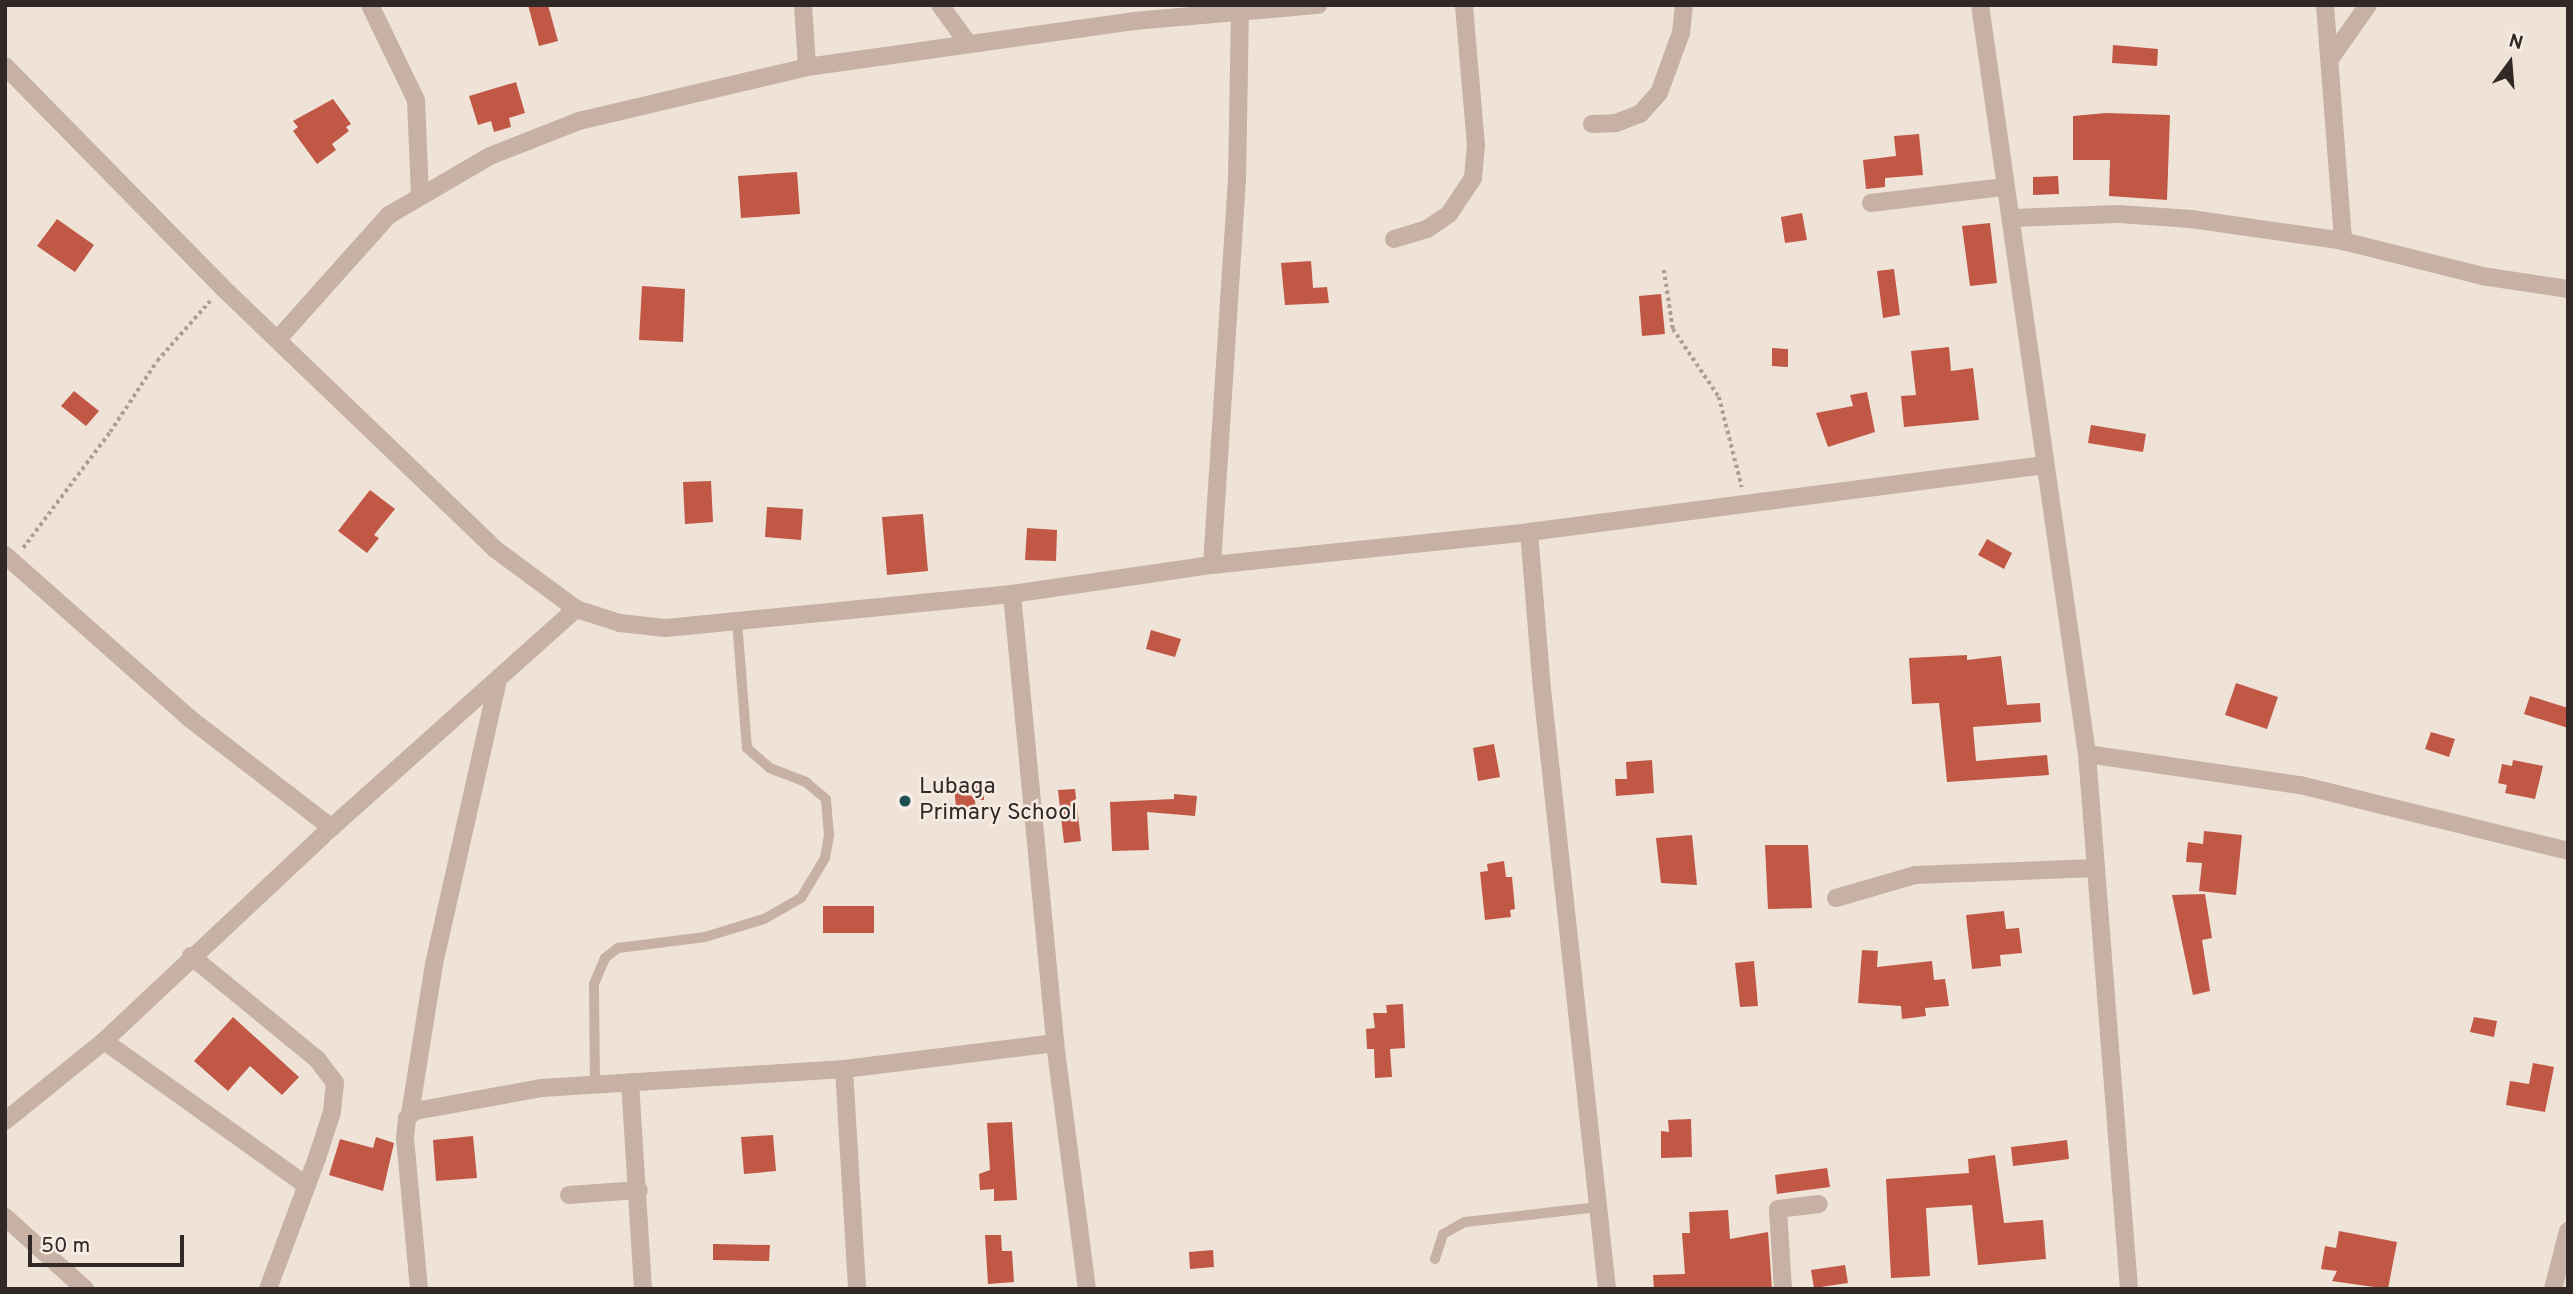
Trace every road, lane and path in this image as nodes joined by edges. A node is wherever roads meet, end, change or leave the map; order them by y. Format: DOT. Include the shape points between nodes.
graph roads {
  1 [pos="370,5"];
  2 [pos="803,5"];
  3 [pos="940,5"];
  4 [pos="1318,5"];
  5 [pos="1464,5"];
  6 [pos="1684,5"];
  7 [pos="1980,5"];
  8 [pos="2325,5"];
  9 [pos="2368,5"];
  10 [pos="1240,12"];
  11 [pos="967,42"];
  12 [pos="2330,60"];
  13 [pos="5,66"];
  14 [pos="807,67"];
  15 [pos="1592,124"];
  16 [pos="2004,187"];
  17 [pos="420,195"];
  18 [pos="1871,203"];
  19 [pos="2011,218"];
  20 [pos="1394,239"];
  21 [pos="2343,241"];
  22 [pos="1664,270"];
  23 [pos="222,287"];
  24 [pos="2568,289"];
  25 [pos="278,339"];
  26 [pos="2045,465"];
  27 [pos="1745,503"];
  28 [pos="1530,532"];
  29 [pos="9,558"];
  30 [pos="1212,565"];
  31 [pos="1012,594"];
  32 [pos="576,609"];
  33 [pos="737,621"];
  34 [pos="497,685"];
  35 [pos="2087,754"];
  36 [pos="332,828"];
  37 [pos="2568,851"];
  38 [pos="2096,868"];
  39 [pos="1836,898"];
  40 [pos="191,956"];
  41 [pos="104,1041"];
  42 [pos="1055,1043"];
  43 [pos="844,1069"];
  44 [pos="631,1082"];
  45 [pos="595,1085"];
  46 [pos="410,1114"];
  47 [pos="5,1121"];
  48 [pos="307,1186"];
  49 [pos="639,1190"];
  50 [pos="569,1195"];
  51 [pos="1819,1203"];
  52 [pos="1598,1207"];
  53 [pos="5,1217"];
  54 [pos="2568,1231"];
  55 [pos="1435,1259"];
  56 [pos="81,1288"];
  57 [pos="268,1289"];
  58 [pos="419,1289"];
  59 [pos="643,1289"];
  60 [pos="857,1289"];
  61 [pos="1087,1289"];
  62 [pos="1607,1289"];
  63 [pos="1783,1289"];
  64 [pos="2129,1289"];
  65 [pos="2553,1289"];
  1 -- 17 [label="street" via="416,100"];
  2 -- 14 [label="street"];
  3 -- 11 [label="street"];
  4 -- 10 [label="street"];
  5 -- 20 [label="street" via="1476,146 1472,178 1449,214 1427,229"];
  6 -- 15 [label="street" via="1681,33 1659,93 1640,114 1616,123"];
  7 -- 16 [label="street"];
  8 -- 12 [label="street"];
  9 -- 12 [label="street"];
  10 -- 11 [label="street"];
  10 -- 30 [label="street" via="1237,180"];
  11 -- 14 [label="street"];
  12 -- 21 [label="street"];
  13 -- 23 [label="street"];
  14 -- 17 [label="street" via="579,121 490,156"];
  16 -- 18 [label="street"];
  16 -- 19 [label="street"];
  17 -- 25 [label="street" via="389,215 357,247"];
  19 -- 21 [label="street" via="2119,214 2191,219"];
  19 -- 26 [label="street"];
  21 -- 24 [label="street" via="2482,276"];
  22 -- 27 [label="path" via="1673,329 1719,397"];
  23 -- 25 [label="street"];
  23 -- 29 [label="path" via="157,360"];
  25 -- 32 [label="street" via="495,549"];
  26 -- 27 [label="street"];
  26 -- 35 [label="street"];
  27 -- 28 [label="street"];
  28 -- 30 [label="street"];
  28 -- 52 [label="street" via="1542,689"];
  29 -- 36 [label="street" via="188,718"];
  30 -- 31 [label="street"];
  31 -- 33 [label="street"];
  31 -- 42 [label="street"];
  32 -- 33 [label="street" via="620,623 666,628"];
  32 -- 34 [label="street"];
  33 -- 45 [label="lane" via="747,748 770,768 806,782 826,799 829,835 825,858 801,898 764,919 705,937 618,948 605,958 594,984"];
  34 -- 36 [label="street"];
  34 -- 46 [label="street" via="434,964"];
  35 -- 37 [label="street" via="2300,785"];
  35 -- 38 [label="street"];
  36 -- 40 [label="street"];
  38 -- 39 [label="street" via="1915,875"];
  38 -- 64 [label="street"];
  40 -- 41 [label="street"];
  40 -- 48 [label="street" via="333,1077 332,1112"];
  41 -- 47 [label="street"];
  41 -- 48 [label="street"];
  42 -- 43 [label="street"];
  42 -- 61 [label="street"];
  43 -- 44 [label="street"];
  43 -- 60 [label="street"];
  44 -- 45 [label="street"];
  44 -- 49 [label="street"];
  45 -- 46 [label="street" via="482,1097"];
  46 -- 58 [label="street" via="406,1174"];
  48 -- 57 [label="street"];
  49 -- 50 [label="street"];
  49 -- 59 [label="street"];
  51 -- 63 [label="street" via="1778,1209"];
  52 -- 55 [label="lane" via="1465,1222 1443,1234"];
  52 -- 62 [label="street"];
  53 -- 56 [label="street"];
  54 -- 65 [label="street"];
}
